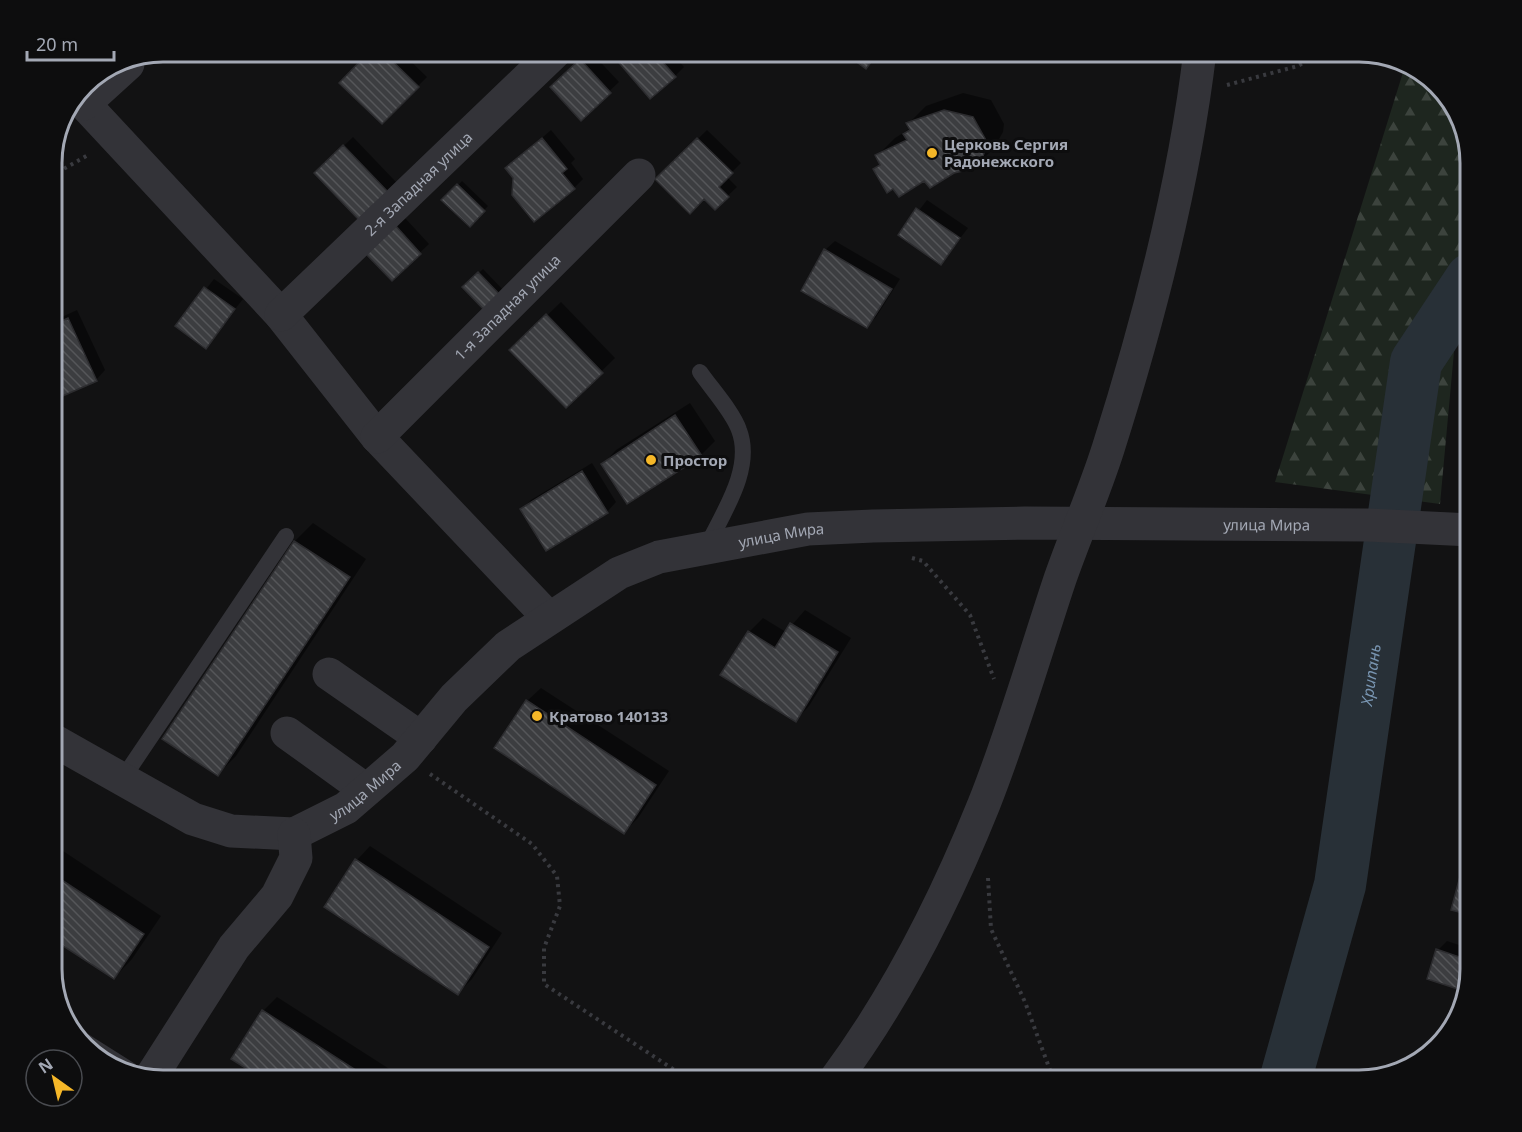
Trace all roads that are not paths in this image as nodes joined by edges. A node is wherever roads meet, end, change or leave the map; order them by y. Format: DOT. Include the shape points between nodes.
graph roads {
  1 [pos="545,62"];
  2 [pos="1199,62"];
  3 [pos="114,74"];
  4 [pos="95,88"];
  5 [pos="82,101"];
  6 [pos="639,175"];
  7 [pos="281,315"];
  8 [pos="700,372"];
  9 [pos="377,437"];
  10 [pos="1079,523"];
  11 [pos="1460,529"];
  12 [pos="286,536"];
  13 [pos="706,548"];
  14 [pos="549,618"];
  15 [pos="329,674"];
  16 [pos="287,733"];
  17 [pos="62,745"];
  18 [pos="413,747"];
  19 [pos="123,778"];
  20 [pos="366,790"];
  21 [pos="294,834"];
  22 [pos="155,1070"];
  23 [pos="842,1070"];
  1 -- 7 [label="street, 2-я Западная улица"];
  2 -- 10 [label="street" via="1192,119 1143,330 1107,452"];
  3 -- 4 [label="street"];
  5 -- 7 [label="street"];
  6 -- 9 [label="street, 1-я Западная улица"];
  7 -- 9 [label="street"];
  8 -- 13 [label="lane" via="740,430 743,459 736,486"];
  9 -- 14 [label="street"];
  10 -- 11 [label="street, улица Мира"];
  10 -- 13 [label="street, улица Мира" via="808,529"];
  10 -- 23 [label="street" via="984,804 926,933"];
  12 -- 19 [label="lane"];
  13 -- 14 [label="street, улица Мира" via="659,557 619,573"];
  14 -- 18 [label="street, улица Мира" via="508,646 454,698"];
  15 -- 18 [label="street"];
  16 -- 20 [label="street"];
  17 -- 19 [label="street, улица Мира"];
  18 -- 20 [label="street, улица Мира"];
  19 -- 21 [label="street, улица Мира" via="193,819 231,831"];
  20 -- 21 [label="street, улица Мира" via="346,808"];
  21 -- 22 [label="street" via="296,858 277,896 234,947"];
}
